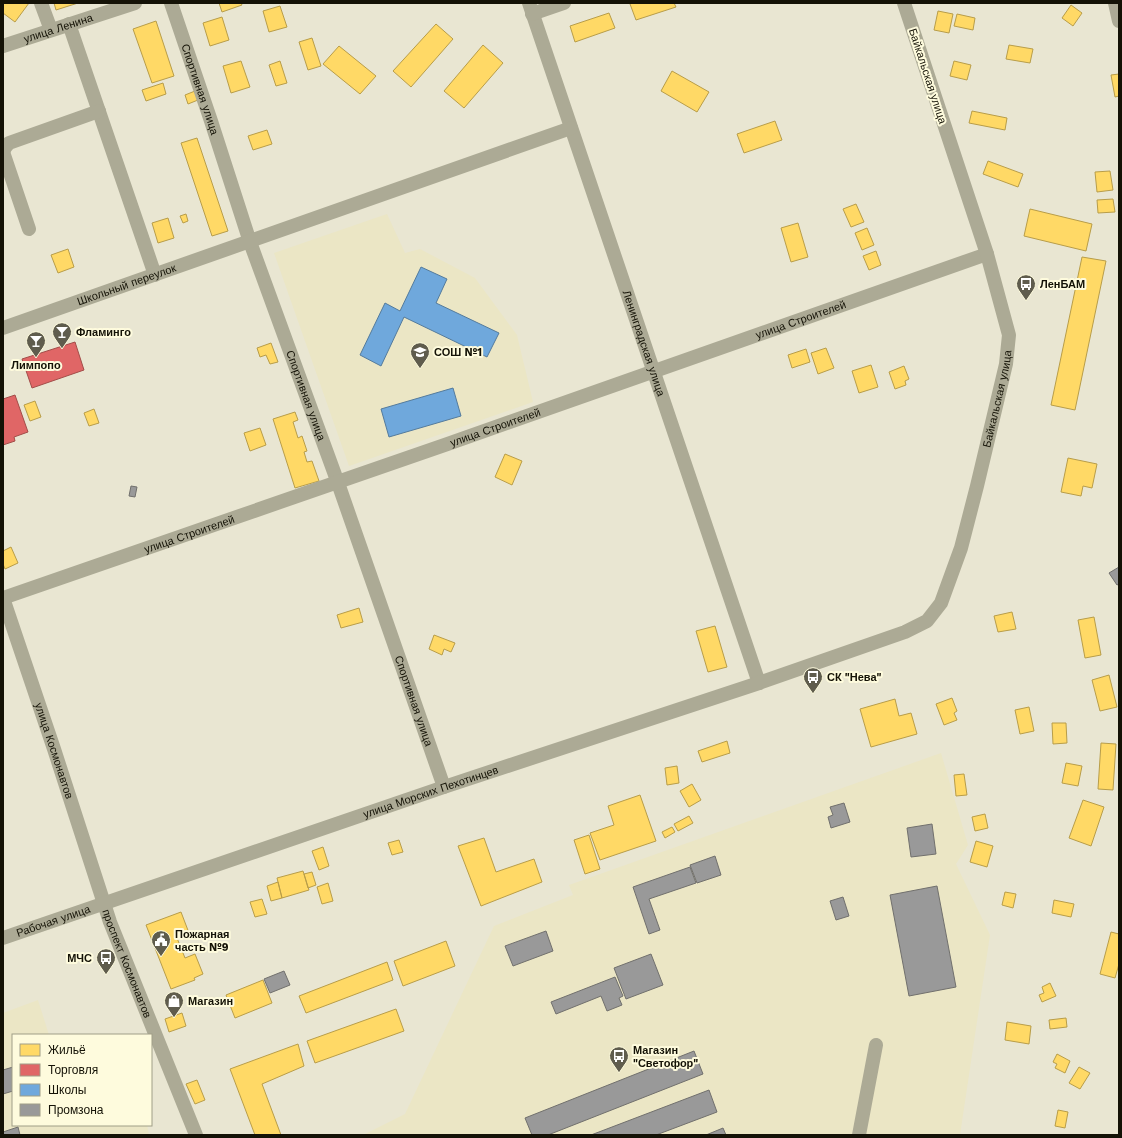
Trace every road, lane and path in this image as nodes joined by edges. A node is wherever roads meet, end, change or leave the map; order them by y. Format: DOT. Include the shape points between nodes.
graph roads {
  1 [pos="41,3"];
  2 [pos="135,3"];
  3 [pos="171,3"];
  4 [pos="564,3"];
  5 [pos="904,3"];
  6 [pos="1115,3"];
  7 [pos="531,9"];
  8 [pos="1119,21"];
  9 [pos="69,24"];
  10 [pos="51,30"];
  11 [pos="3,46"];
  12 [pos="99,111"];
  13 [pos="571,128"];
  14 [pos="29,229"];
  15 [pos="250,242"];
  16 [pos="987,254"];
  17 [pos="155,275"];
  18 [pos="3,328"];
  19 [pos="654,372"];
  20 [pos="338,483"];
  21 [pos="3,598"];
  22 [pos="759,683"];
  23 [pos="444,787"];
  24 [pos="104,903"];
  25 [pos="3,938"];
  26 [pos="876,1045"];
  27 [pos="196,1135"];
  28 [pos="859,1135"];
  1 -- 10 [label="street"];
  2 -- 9 [label="street, улица Ленина"];
  3 -- 15 [label="street, Спортивная улица"];
  4 -- 7 [label="street"];
  5 -- 16 [label="street, Байкальская улица"];
  6 -- 8 [label="street"];
  7 -- 13 [label="street, Ленинградская улица"];
  9 -- 10 [label="street, улица Ленина"];
  9 -- 12 [label="street"];
  10 -- 11 [label="street, улица Ленина"];
  12 -- 14 [label="street" via="9,143 3,151"];
  12 -- 17 [label="street"];
  13 -- 15 [label="street, Школьный переулок"];
  13 -- 19 [label="street, Ленинградская улица"];
  15 -- 17 [label="street, Школьный переулок"];
  15 -- 20 [label="street, Спортивная улица"];
  16 -- 19 [label="street, улица Строителей"];
  16 -- 22 [label="street, Байкальская улица" via="1009,335 1006,364 961,548 941,603 927,621 905,632"];
  17 -- 18 [label="street, Школьный переулок"];
  19 -- 20 [label="street, улица Строителей"];
  19 -- 22 [label="street, Ленинградская улица"];
  20 -- 21 [label="street, улица Строителей"];
  20 -- 23 [label="street, Спортивная улица"];
  21 -- 24 [label="street, улица Космонавтов"];
  22 -- 23 [label="street, улица Морских Пехотинцев"];
  23 -- 24 [label="street, улица Морских Пехотинцев"];
  24 -- 25 [label="street, Рабочая улица"];
  24 -- 27 [label="street, проспект Космонавтов"];
  26 -- 28 [label="street"];
}
